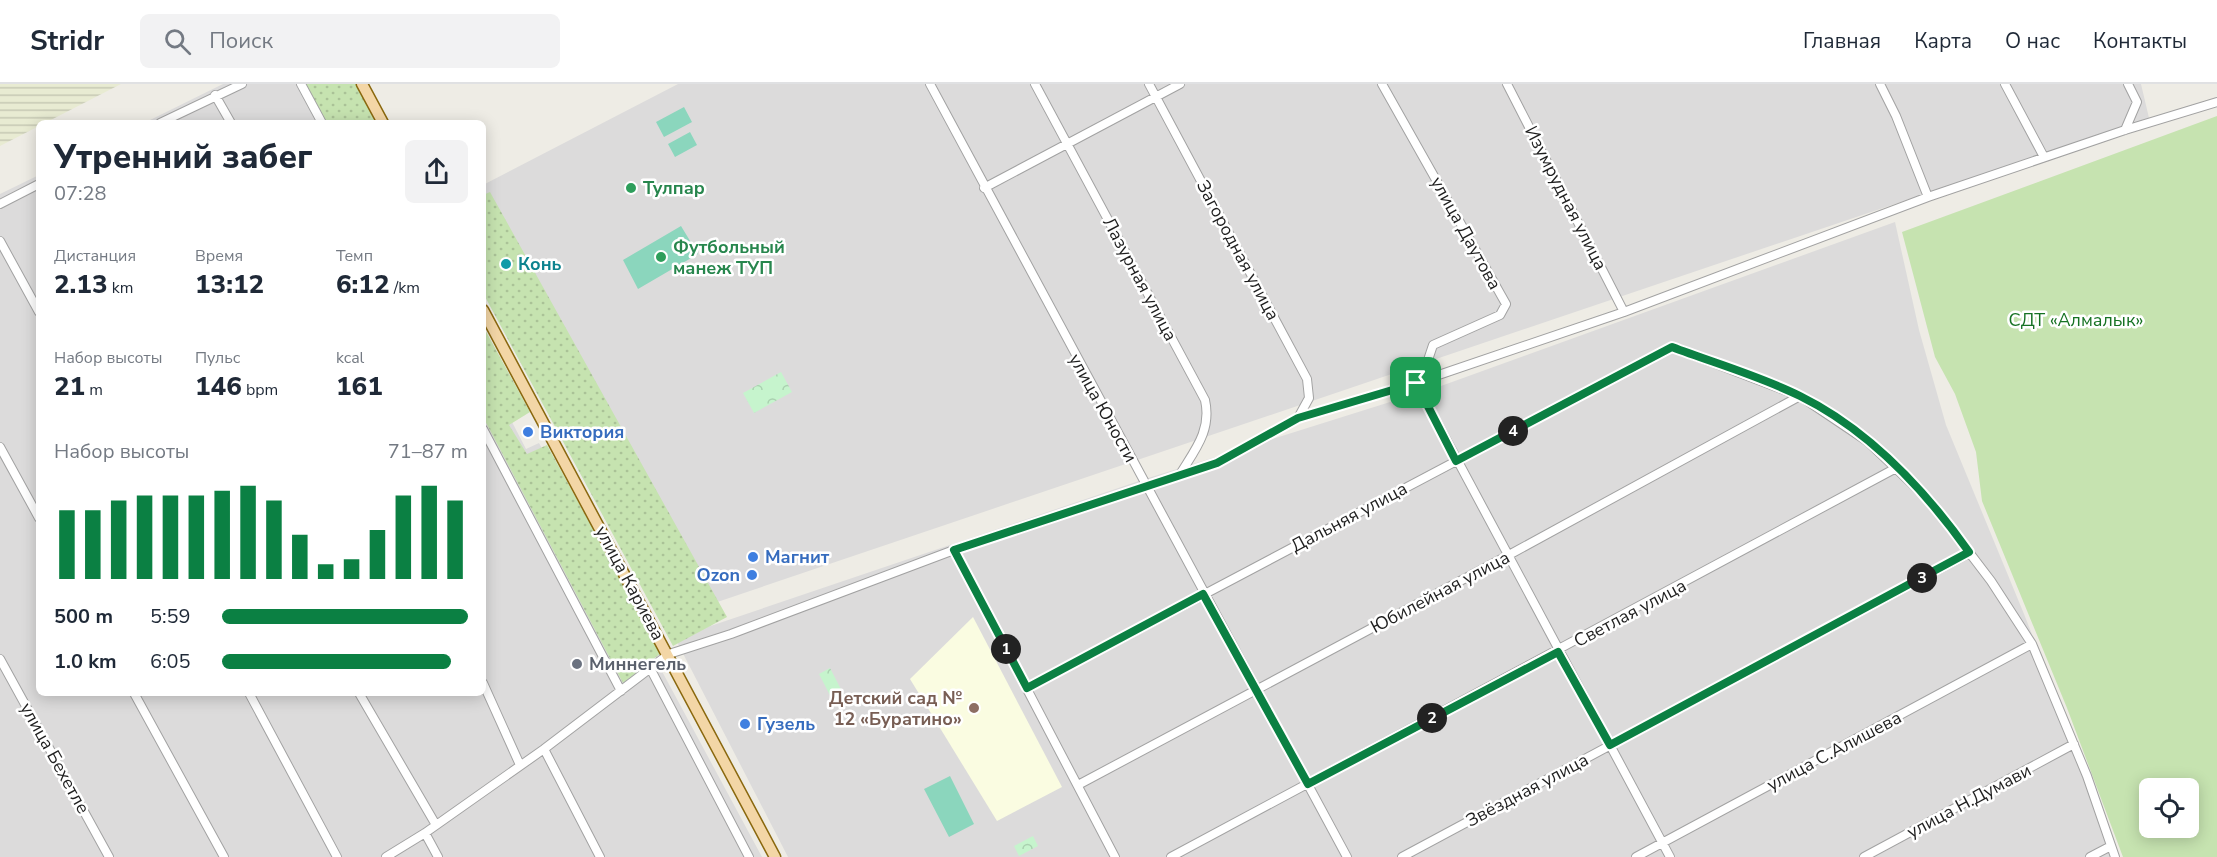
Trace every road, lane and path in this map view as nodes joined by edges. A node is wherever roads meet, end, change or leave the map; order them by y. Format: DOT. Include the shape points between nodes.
graph roads {
  1 [pos="242,84"];
  2 [pos="302,84"];
  3 [pos="362,84"];
  4 [pos="930,84"];
  5 [pos="1035,84"];
  6 [pos="1149,84"];
  7 [pos="1180,84"];
  8 [pos="1382,84"];
  9 [pos="1507,84"];
  10 [pos="1880,84"];
  11 [pos="2005,84"];
  12 [pos="2128,84"];
  13 [pos="215,95"];
  14 [pos="1156,96"];
  15 [pos="2217,102"];
  16 [pos="166,120"];
  17 [pos="229,120"];
  18 [pos="320,120"];
  19 [pos="381,120"];
  20 [pos="2124,130"];
  21 [pos="1067,144"];
  22 [pos="2044,157"];
  23 [pos="36,186"];
  24 [pos="984,188"];
  25 [pos="1928,197"];
  26 [pos="0,204"];
  27 [pos="0,241"];
  28 [pos="36,307"];
  29 [pos="1624,312"];
  30 [pos="486,316"];
  31 [pos="1418,382"];
  32 [pos="1800,396"];
  33 [pos="1298,418"];
  34 [pos="486,435"];
  35 [pos="0,447"];
  36 [pos="1456,461"];
  37 [pos="1898,467"];
  38 [pos="1179,476"];
  39 [pos="1146,486"];
  40 [pos="36,513"];
  41 [pos="954,550"];
  42 [pos="1969,552"];
  43 [pos="1507,556"];
  44 [pos="1203,594"];
  45 [pos="2032,644"];
  46 [pos="1558,652"];
  47 [pos="669,654"];
  48 [pos="0,658"];
  49 [pos="650,668"];
  50 [pos="1027,688"];
  51 [pos="1256,689"];
  52 [pos="486,690"];
  53 [pos="621,691"];
  54 [pos="136,696"];
  55 [pos="251,696"];
  56 [pos="360,696"];
  57 [pos="2074,744"];
  58 [pos="1610,745"];
  59 [pos="544,749"];
  60 [pos="520,765"];
  61 [pos="1308,784"];
  62 [pos="1078,785"];
  63 [pos="436,825"];
  64 [pos="425,833"];
  65 [pos="1662,843"];
  66 [pos="2111,846"];
  67 [pos="109,857"];
  68 [pos="224,857"];
  69 [pos="337,857"];
  70 [pos="386,857"];
  71 [pos="438,857"];
  72 [pos="600,857"];
  73 [pos="749,857"];
  74 [pos="775,857"];
  75 [pos="1116,857"];
  76 [pos="1171,857"];
  77 [pos="1347,857"];
  78 [pos="1402,857"];
  79 [pos="1636,857"];
  80 [pos="1670,857"];
  81 [pos="1864,857"];
  82 [pos="2090,857"];
  83 [pos="2115,857"];
  1 -- 13 [label="street"];
  2 -- 18 [label="street"];
  3 -- 19 [label="main road"];
  4 -- 24 [label="street, улица Юности"];
  5 -- 21 [label="street, Лазурная улица"];
  6 -- 14 [label="street, Загородная улица"];
  7 -- 14 [label="street"];
  8 -- 31 [label="street, улица Даутова" via="1506,304 1500,315 1433,345"];
  9 -- 29 [label="street, Изумрудная улица"];
  10 -- 25 [label="street"];
  11 -- 22 [label="street"];
  12 -- 20 [label="street" via="2137,102"];
  13 -- 16 [label="street"];
  13 -- 17 [label="street"];
  14 -- 21 [label="street"];
  14 -- 33 [label="street, Загородная улица" via="1307,379 1309,398"];
  15 -- 20 [label="street"];
  20 -- 22 [label="street"];
  21 -- 24 [label="street"];
  21 -- 38 [label="street, Лазурная улица" via="1205,400 1207,427"];
  22 -- 25 [label="street"];
  23 -- 26 [label="street"];
  24 -- 39 [label="street, улица Юности"];
  25 -- 29 [label="street"];
  27 -- 28 [label="street"];
  29 -- 31 [label="street"];
  30 -- 47 [label="main road, улица Кариева"];
  31 -- 33 [label="street"];
  31 -- 36 [label="street"];
  32 -- 36 [label="street, Дальняя улица" via="1672,347"];
  32 -- 37 [label="street" via="1835,417"];
  32 -- 43 [label="street, Юбилейная улица"];
  33 -- 38 [label="street" via="1217,463"];
  34 -- 53 [label="street"];
  35 -- 40 [label="street"];
  36 -- 43 [label="street"];
  36 -- 44 [label="street, Дальняя улица"];
  37 -- 42 [label="street"];
  37 -- 46 [label="street, Светлая улица"];
  38 -- 39 [label="street"];
  39 -- 41 [label="street"];
  39 -- 44 [label="street, улица Юности"];
  41 -- 47 [label="street"];
  41 -- 50 [label="street"];
  42 -- 45 [label="street"];
  42 -- 58 [label="street, Звёздная улица"];
  43 -- 46 [label="street"];
  43 -- 51 [label="street, Юбилейная улица"];
  44 -- 50 [label="street, Дальняя улица"];
  44 -- 51 [label="street, улица Юности"];
  45 -- 57 [label="street"];
  45 -- 65 [label="street, улица С.Алишева"];
  46 -- 58 [label="street"];
  46 -- 61 [label="street, Светлая улица"];
  47 -- 49 [label="street"];
  47 -- 74 [label="main road, улица Кариева"];
  48 -- 67 [label="street, улица Бехетле"];
  49 -- 53 [label="street"];
  49 -- 73 [label="street"];
  50 -- 62 [label="street"];
  51 -- 61 [label="street, улица Юности"];
  51 -- 62 [label="street, Юбилейная улица"];
  52 -- 60 [label="street"];
  53 -- 59 [label="street"];
  54 -- 68 [label="street"];
  55 -- 69 [label="street"];
  56 -- 63 [label="street"];
  57 -- 66 [label="street"];
  57 -- 81 [label="street, улица Н.Думави"];
  58 -- 65 [label="street"];
  58 -- 78 [label="street, Звёздная улица"];
  59 -- 60 [label="street"];
  59 -- 72 [label="street"];
  60 -- 63 [label="street"];
  61 -- 76 [label="street, Светлая улица"];
  61 -- 77 [label="street, улица Юности"];
  62 -- 75 [label="street"];
  63 -- 64 [label="street"];
  64 -- 70 [label="street"];
  64 -- 71 [label="street"];
  65 -- 79 [label="street, улица С.Алишева"];
  65 -- 80 [label="street"];
  66 -- 82 [label="street"];
  66 -- 83 [label="street"];
}
